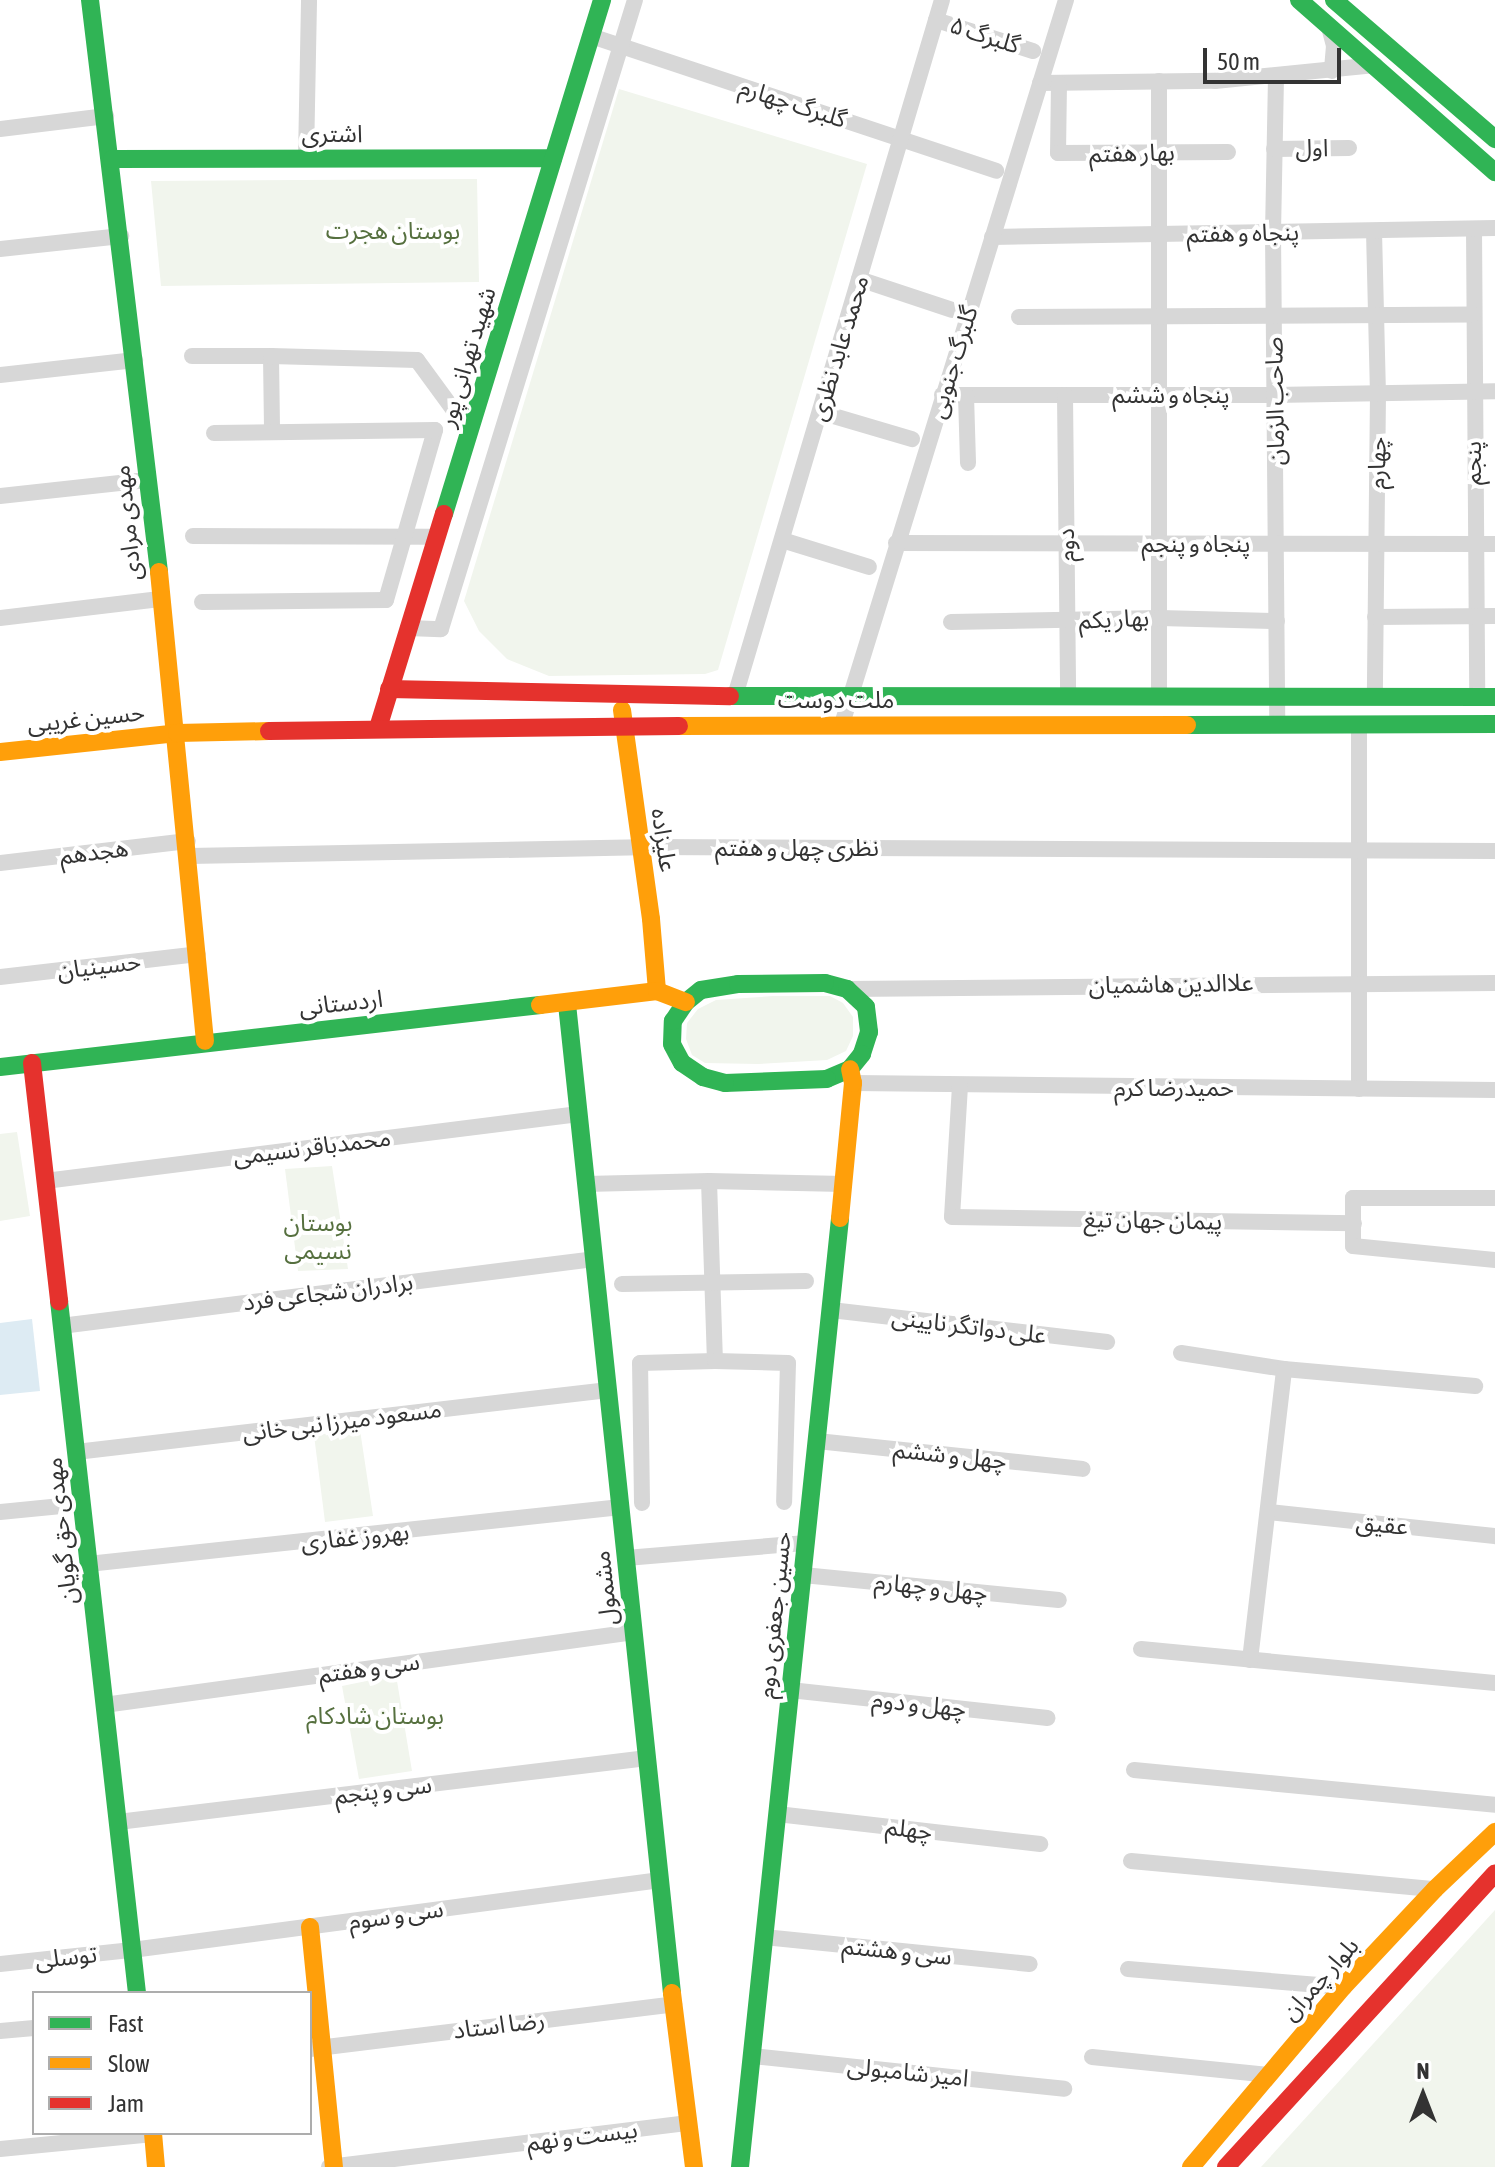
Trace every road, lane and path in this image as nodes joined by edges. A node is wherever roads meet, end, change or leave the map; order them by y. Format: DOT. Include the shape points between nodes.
graph roads {
  1 [pos="90,0"];
  2 [pos="309,0"];
  3 [pos="602,0"];
  4 [pos="635,0"];
  5 [pos="942,0"];
  6 [pos="1066,0"];
  7 [pos="1299,0"];
  8 [pos="1334,0"];
  9 [pos="936,20"];
  10 [pos="1329,26"];
  11 [pos="591,36"];
  12 [pos="621,46"];
  13 [pos="1033,51"];
  14 [pos="1375,65"];
  15 [pos="1332,71"];
  16 [pos="1276,77"];
  17 [pos="1159,81"];
  18 [pos="1040,83"];
  19 [pos="1059,83"];
  20 [pos="106,116"];
  21 [pos="0,129"];
  22 [pos="901,139"];
  23 [pos="1495,139"];
  24 [pos="1349,148"];
  25 [pos="1274,149"];
  26 [pos="1228,152"];
  27 [pos="1159,153"];
  28 [pos="306,158"];
  29 [pos="553,158"];
  30 [pos="112,159"];
  31 [pos="996,171"];
  32 [pos="1495,172"];
  33 [pos="1495,228"];
  34 [pos="1474,229"];
  35 [pos="1374,231"];
  36 [pos="1273,232"];
  37 [pos="1158,235"];
  38 [pos="121,236"];
  39 [pos="992,237"];
  40 [pos="0,249"];
  41 [pos="859,279"];
  42 [pos="952,310"];
  43 [pos="1159,315"];
  44 [pos="1376,315"];
  45 [pos="1473,315"];
  46 [pos="1274,316"];
  47 [pos="1019,317"];
  48 [pos="192,356"];
  49 [pos="271,356"];
  50 [pos="135,360"];
  51 [pos="0,375"];
  52 [pos="1473,391"];
  53 [pos="1495,391"];
  54 [pos="1378,393"];
  55 [pos="942,395"];
  56 [pos="966,395"];
  57 [pos="1065,395"];
  58 [pos="1159,395"];
  59 [pos="1274,395"];
  60 [pos="820,412"];
  61 [pos="469,431"];
  62 [pos="272,432"];
  63 [pos="214,433"];
  64 [pos="912,439"];
  65 [pos="968,463"];
  66 [pos="147,480"];
  67 [pos="0,496"];
  68 [pos="193,536"];
  69 [pos="403,537"];
  70 [pos="436,537"];
  71 [pos="782,540"];
  72 [pos="1375,542"];
  73 [pos="896,543"];
  74 [pos="1066,544"];
  75 [pos="1160,544"];
  76 [pos="1277,544"];
  77 [pos="1474,544"];
  78 [pos="1495,544"];
  79 [pos="869,567"];
  80 [pos="160,599"];
  81 [pos="202,602"];
  82 [pos="1495,616"];
  83 [pos="1375,617"];
  84 [pos="1475,617"];
  85 [pos="0,618"];
  86 [pos="1160,618"];
  87 [pos="1067,621"];
  88 [pos="1277,621"];
  89 [pos="951,622"];
  90 [pos="408,628"];
  91 [pos="389,689"];
  92 [pos="1068,694"];
  93 [pos="1159,694"];
  94 [pos="850,695"];
  95 [pos="1277,695"];
  96 [pos="620,696"];
  97 [pos="735,696"];
  98 [pos="1375,696"];
  99 [pos="1486,697"];
  100 [pos="842,724"];
  101 [pos="1495,724"];
  102 [pos="624,725"];
  103 [pos="1277,725"];
  104 [pos="1359,725"];
  105 [pos="378,728"];
  106 [pos="177,733"];
  107 [pos="0,752"];
  108 [pos="640,847"];
  109 [pos="188,848"];
  110 [pos="1356,851"];
  111 [pos="1495,851"];
  112 [pos="0,863"];
  113 [pos="198,954"];
  114 [pos="0,977"];
  115 [pos="1359,983"];
  116 [pos="1495,983"];
  117 [pos="847,989"];
  118 [pos="657,991"];
  119 [pos="686,1002"];
  120 [pos="567,1004"];
  121 [pos="205,1041"];
  122 [pos="32,1063"];
  123 [pos="0,1067"];
  124 [pos="852,1076"];
  125 [pos="960,1086"];
  126 [pos="1359,1089"];
  127 [pos="1495,1090"];
  128 [pos="579,1114"];
  129 [pos="45,1181"];
  130 [pos="709,1181"];
  131 [pos="586,1184"];
  132 [pos="844,1184"];
  133 [pos="1495,1198"];
  134 [pos="1354,1223"];
  135 [pos="594,1259"];
  136 [pos="1495,1260"];
  137 [pos="712,1281"];
  138 [pos="806,1281"];
  139 [pos="622,1284"];
  140 [pos="831,1310"];
  141 [pos="61,1326"];
  142 [pos="1107,1342"];
  143 [pos="1181,1353"];
  144 [pos="715,1361"];
  145 [pos="1284,1369"];
  146 [pos="1475,1386"];
  147 [pos="608,1390"];
  148 [pos="817,1441"];
  149 [pos="76,1452"];
  150 [pos="1083,1469"];
  151 [pos="784,1502"];
  152 [pos="642,1503"];
  153 [pos="82,1504"];
  154 [pos="621,1507"];
  155 [pos="0,1512"];
  156 [pos="1269,1512"];
  157 [pos="1495,1536"];
  158 [pos="806,1543"];
  159 [pos="626,1558"];
  160 [pos="88,1564"];
  161 [pos="803,1575"];
  162 [pos="1059,1600"];
  163 [pos="634,1632"];
  164 [pos="1141,1649"];
  165 [pos="1250,1660"];
  166 [pos="1495,1683"];
  167 [pos="790,1690"];
  168 [pos="104,1705"];
  169 [pos="1047,1718"];
  170 [pos="647,1758"];
  171 [pos="1134,1770"];
  172 [pos="1495,1805"];
  173 [pos="777,1814"];
  174 [pos="118,1822"];
  175 [pos="1495,1832"];
  176 [pos="1040,1844"];
  177 [pos="1131,1861"];
  178 [pos="1495,1873"];
  179 [pos="660,1880"];
  180 [pos="1435,1889"];
  181 [pos="310,1927"];
  182 [pos="764,1937"];
  183 [pos="132,1950"];
  184 [pos="0,1964"];
  185 [pos="1030,1964"];
  186 [pos="1128,1969"];
  187 [pos="1343,1987"];
  188 [pos="137,1991"];
  189 [pos="674,2004"];
  190 [pos="32,2028"];
  191 [pos="0,2031"];
  192 [pos="317,2048"];
  193 [pos="752,2056"];
  194 [pos="1092,2057"];
  195 [pos="1268,2075"];
  196 [pos="1064,2089"];
  197 [pos="686,2123"];
  198 [pos="143,2135"];
  199 [pos="153,2135"];
  200 [pos="0,2149"];
  201 [pos="156,2167"];
  202 [pos="333,2167"];
  203 [pos="694,2167"];
  204 [pos="740,2167"];
  205 [pos="1191,2167"];
  206 [pos="1226,2167"];
  1 -- 20 [label="street, مهدی مرادی"];
  2 -- 28 [label="street"];
  3 -- 11 [label="street, شهید تهرانی پور"];
  4 -- 12 [label="street"];
  5 -- 9 [label="street, محمد عابد نظری"];
  6 -- 18 [label="street, گلبرگ جنوبی"];
  7 -- 10 [label="street"];
  8 -- 23 [label="street"];
  9 -- 13 [label="street, گلبرگ ۵"];
  9 -- 22 [label="street, محمد عابد نظری"];
  10 -- 14 [label="street"];
  10 -- 15 [label="street"];
  11 -- 12 [label="street, گلبرگ چهارم"];
  11 -- 29 [label="street, شهید تهرانی پور"];
  12 -- 22 [label="street, گلبرگ چهارم"];
  12 -- 90 [label="street" via="441,629"];
  14 -- 15 [label="street"];
  14 -- 32 [label="street"];
  15 -- 16 [label="street"];
  16 -- 17 [label="street"];
  16 -- 25 [label="street, صاحب الزمان"];
  17 -- 19 [label="street"];
  17 -- 27 [label="street"];
  18 -- 19 [label="street"];
  18 -- 39 [label="street, گلبرگ جنوبی"];
  19 -- 27 [label="street, بهار هفتم" via="1058,153"];
  20 -- 21 [label="street"];
  20 -- 30 [label="street, مهدی مرادی"];
  22 -- 31 [label="street, گلبرگ چهارم"];
  22 -- 41 [label="street, محمد عابد نظری"];
  24 -- 25 [label="street, اول"];
  25 -- 36 [label="street, صاحب الزمان"];
  26 -- 27 [label="street, بهار هفتم"];
  27 -- 37 [label="street"];
  28 -- 29 [label="street, اشتری"];
  28 -- 30 [label="street, اشتری"];
  29 -- 61 [label="street, شهید تهرانی پور"];
  30 -- 38 [label="street, مهدی مرادی"];
  33 -- 34 [label="street, پنجاه و هفتم"];
  34 -- 35 [label="street, پنجاه و هفتم"];
  34 -- 45 [label="street, پنجم"];
  35 -- 36 [label="street, پنجاه و هفتم"];
  35 -- 44 [label="street, چهارم"];
  36 -- 37 [label="street, پنجاه و هفتم"];
  36 -- 46 [label="street, صاحب الزمان"];
  37 -- 39 [label="street, پنجاه و هفتم"];
  37 -- 43 [label="street"];
  38 -- 40 [label="street"];
  38 -- 50 [label="street, مهدی مرادی"];
  39 -- 55 [label="street, گلبرگ جنوبی"];
  41 -- 42 [label="street"];
  41 -- 60 [label="street, محمد عابد نظری"];
  43 -- 46 [label="street"];
  43 -- 47 [label="street"];
  43 -- 58 [label="street"];
  44 -- 45 [label="street"];
  44 -- 46 [label="street"];
  44 -- 54 [label="street, چهارم"];
  45 -- 52 [label="street, پنجم"];
  46 -- 59 [label="street, صاحب الزمان"];
  48 -- 49 [label="street"];
  49 -- 61 [label="street" via="417,360"];
  49 -- 62 [label="street"];
  50 -- 51 [label="street"];
  50 -- 66 [label="street, مهدی مرادی"];
  52 -- 53 [label="street, پنجاه و ششم"];
  52 -- 54 [label="street, پنجاه و ششم"];
  52 -- 77 [label="street, پنجم"];
  54 -- 59 [label="street, پنجاه و ششم"];
  54 -- 72 [label="street, چهارم"];
  55 -- 56 [label="street, پنجاه و ششم"];
  55 -- 73 [label="street, گلبرگ جنوبی"];
  56 -- 57 [label="street, پنجاه و ششم"];
  56 -- 65 [label="street"];
  57 -- 58 [label="street, پنجاه و ششم"];
  57 -- 74 [label="street, دوم"];
  58 -- 59 [label="street, پنجاه و ششم"];
  58 -- 75 [label="street"];
  59 -- 76 [label="street, صاحب الزمان"];
  60 -- 64 [label="street"];
  60 -- 71 [label="street, محمد عابد نظری"];
  61 -- 70 [label="street, شهید تهرانی پور"];
  62 -- 63 [label="street"];
  62 -- 69 [label="street" via="435,430"];
  66 -- 67 [label="street"];
  66 -- 80 [label="street, مهدی مرادی"];
  68 -- 69 [label="street"];
  69 -- 70 [label="street"];
  69 -- 81 [label="street" via="386,600"];
  70 -- 90 [label="street, شهید تهرانی پور"];
  71 -- 79 [label="street"];
  71 -- 97 [label="street, محمد عابد نظری"];
  72 -- 76 [label="street, پنجاه و پنجم"];
  72 -- 77 [label="street, پنجاه و پنجم"];
  72 -- 83 [label="street, چهارم"];
  73 -- 74 [label="street, پنجاه و پنجم"];
  73 -- 94 [label="street, گلبرگ جنوبی"];
  74 -- 75 [label="street, پنجاه و پنجم"];
  74 -- 87 [label="street, دوم"];
  75 -- 76 [label="street, پنجاه و پنجم"];
  75 -- 86 [label="street"];
  76 -- 88 [label="street, صاحب الزمان"];
  77 -- 78 [label="street, پنجاه و پنجم"];
  77 -- 84 [label="street, پنجم"];
  80 -- 85 [label="street"];
  80 -- 106 [label="street, مهدی مرادی"];
  82 -- 84 [label="street"];
  83 -- 84 [label="street"];
  83 -- 98 [label="street, چهارم"];
  84 -- 99 [label="street, پنجم"];
  86 -- 87 [label="street, بهار یکم"];
  86 -- 88 [label="street, بهار یکم"];
  86 -- 93 [label="street"];
  87 -- 89 [label="street, بهار یکم"];
  87 -- 92 [label="street, دوم"];
  88 -- 95 [label="street, صاحب الزمان"];
  90 -- 91 [label="street, شهید تهرانی پور"];
  91 -- 96 [label="street, ملت دوست"];
  91 -- 105 [label="street, شهید تهرانی پور"];
  92 -- 93 [label="street, ملت دوست"];
  92 -- 94 [label="street, ملت دوست"];
  93 -- 95 [label="street, ملت دوست"];
  94 -- 97 [label="street, ملت دوست"];
  94 -- 100 [label="street, گلبرگ جنوبی"];
  95 -- 98 [label="street, ملت دوست"];
  95 -- 103 [label="street, صاحب الزمان"];
  96 -- 97 [label="street, ملت دوست"];
  96 -- 102 [label="street, علیزاده"];
  98 -- 99 [label="street, ملت دوست"];
  100 -- 102 [label="street, ملت دوست"];
  100 -- 103 [label="street, ملت دوست"];
  101 -- 104 [label="street, ملت دوست"];
  102 -- 105 [label="street, ملت دوست"];
  102 -- 108 [label="street, علیزاده"];
  103 -- 104 [label="street, ملت دوست"];
  104 -- 110 [label="street"];
  105 -- 106 [label="street, ملت دوست"];
  106 -- 107 [label="street, حسین غریبی"];
  106 -- 109 [label="street, مهدی مرادی"];
  108 -- 109 [label="street, نظری چهل و هفتم"];
  108 -- 110 [label="street, نظری چهل و هفتم"];
  108 -- 118 [label="street, علیزاده"];
  109 -- 112 [label="street, هجدهم"];
  109 -- 113 [label="street, مهدی مرادی"];
  110 -- 111 [label="street, نظری چهل و هفتم"];
  110 -- 115 [label="street"];
  113 -- 114 [label="street, حسینیان"];
  113 -- 121 [label="street, مهدی مرادی"];
  115 -- 116 [label="street, علاالدین هاشمیان"];
  115 -- 117 [label="street, علاالدین هاشمیان"];
  115 -- 126 [label="street"];
  117 -- 119 [label="street" via="825,983 738,984 701,990"];
  117 -- 124 [label="street" via="866,1007 869,1032"];
  118 -- 119 [label="street, اردستانی"];
  118 -- 120 [label="street, اردستانی"];
  119 -- 124 [label="street" via="673,1021 672,1044 682,1063 703,1077 725,1083"];
  120 -- 121 [label="street, اردستانی"];
  120 -- 128 [label="street, مشمول"];
  121 -- 122 [label="street, اردستانی"];
  122 -- 123 [label="street, اردستانی"];
  122 -- 129 [label="street, مهدی حق گویان"];
  124 -- 125 [label="street, حمیدرضا کرم"];
  124 -- 132 [label="street, حسین جعفری دوم"];
  125 -- 126 [label="street, حمیدرضا کرم"];
  125 -- 134 [label="street, پیمان جهان تیغ" via="952,1217"];
  126 -- 127 [label="street, حمیدرضا کرم"];
  128 -- 129 [label="street, محمدباقر نسیمی"];
  128 -- 131 [label="street, مشمول"];
  129 -- 141 [label="street, مهدی حق گویان"];
  130 -- 131 [label="street"];
  130 -- 132 [label="street"];
  130 -- 137 [label="street"];
  131 -- 135 [label="street, مشمول"];
  132 -- 140 [label="street, حسین جعفری دوم"];
  133 -- 134 [label="street" via="1353,1198"];
  134 -- 136 [label="street" via="1353,1246"];
  135 -- 141 [label="street, برادران شجاعی فرد"];
  135 -- 147 [label="street, مشمول"];
  137 -- 138 [label="street"];
  137 -- 139 [label="street"];
  137 -- 144 [label="street"];
  140 -- 142 [label="street, علی دواتگر نایینی"];
  140 -- 148 [label="street, حسین جعفری دوم"];
  141 -- 149 [label="street, مهدی حق گویان"];
  143 -- 145 [label="street"];
  144 -- 151 [label="street" via="788,1363"];
  144 -- 152 [label="street" via="640,1363"];
  145 -- 146 [label="street"];
  145 -- 156 [label="street"];
  147 -- 149 [label="street, مسعود میرزا نبی خانی"];
  147 -- 154 [label="street, مشمول"];
  148 -- 150 [label="street, چهل و ششم"];
  148 -- 158 [label="street, حسین جعفری دوم"];
  149 -- 153 [label="street, مهدی حق گویان"];
  153 -- 155 [label="street"];
  153 -- 160 [label="street, مهدی حق گویان"];
  154 -- 159 [label="street, مشمول"];
  154 -- 160 [label="street, بهروز غفاری"];
  156 -- 157 [label="street, عقیق"];
  156 -- 165 [label="street"];
  158 -- 159 [label="street"];
  158 -- 161 [label="street, حسین جعفری دوم"];
  159 -- 163 [label="street, مشمول"];
  160 -- 168 [label="street, مهدی حق گویان"];
  161 -- 162 [label="street, چهل و چهارم"];
  161 -- 167 [label="street, حسین جعفری دوم"];
  163 -- 168 [label="street, سی و هفتم"];
  163 -- 170 [label="street, مشمول"];
  164 -- 165 [label="street"];
  165 -- 166 [label="street"];
  167 -- 169 [label="street, چهل و دوم"];
  167 -- 173 [label="street, حسین جعفری دوم"];
  168 -- 174 [label="street, مهدی حق گویان"];
  170 -- 174 [label="street, سی و پنجم"];
  170 -- 179 [label="street, مشمول"];
  171 -- 172 [label="street"];
  173 -- 176 [label="street, چهلم"];
  173 -- 182 [label="street, حسین جعفری دوم"];
  174 -- 183 [label="street, مهدی حق گویان"];
  175 -- 180 [label="street, بلوار چمران"];
  177 -- 180 [label="street"];
  178 -- 206 [label="street"];
  179 -- 181 [label="street, سی و سوم"];
  179 -- 189 [label="street, مشمول"];
  180 -- 187 [label="street, بلوار چمران"];
  181 -- 183 [label="street, سی و سوم"];
  181 -- 192 [label="street"];
  182 -- 185 [label="street, سی و هشتم"];
  182 -- 193 [label="street, حسین جعفری دوم"];
  183 -- 184 [label="street, توسلی"];
  183 -- 188 [label="street, مهدی حق گویان"];
  186 -- 187 [label="street"];
  187 -- 195 [label="street, بلوار چمران"];
  189 -- 192 [label="street, رضا استاد"];
  189 -- 197 [label="street, مشمول"];
  190 -- 191 [label="street"];
  192 -- 202 [label="street"];
  193 -- 196 [label="street, امیر شامبولی"];
  193 -- 204 [label="street, حسین جعفری دوم"];
  194 -- 195 [label="street"];
  195 -- 205 [label="street, بلوار چمران"];
  197 -- 202 [label="street, بیست و نهم"];
  197 -- 203 [label="street, مشمول"];
  198 -- 200 [label="street"];
  199 -- 201 [label="street"];
}
